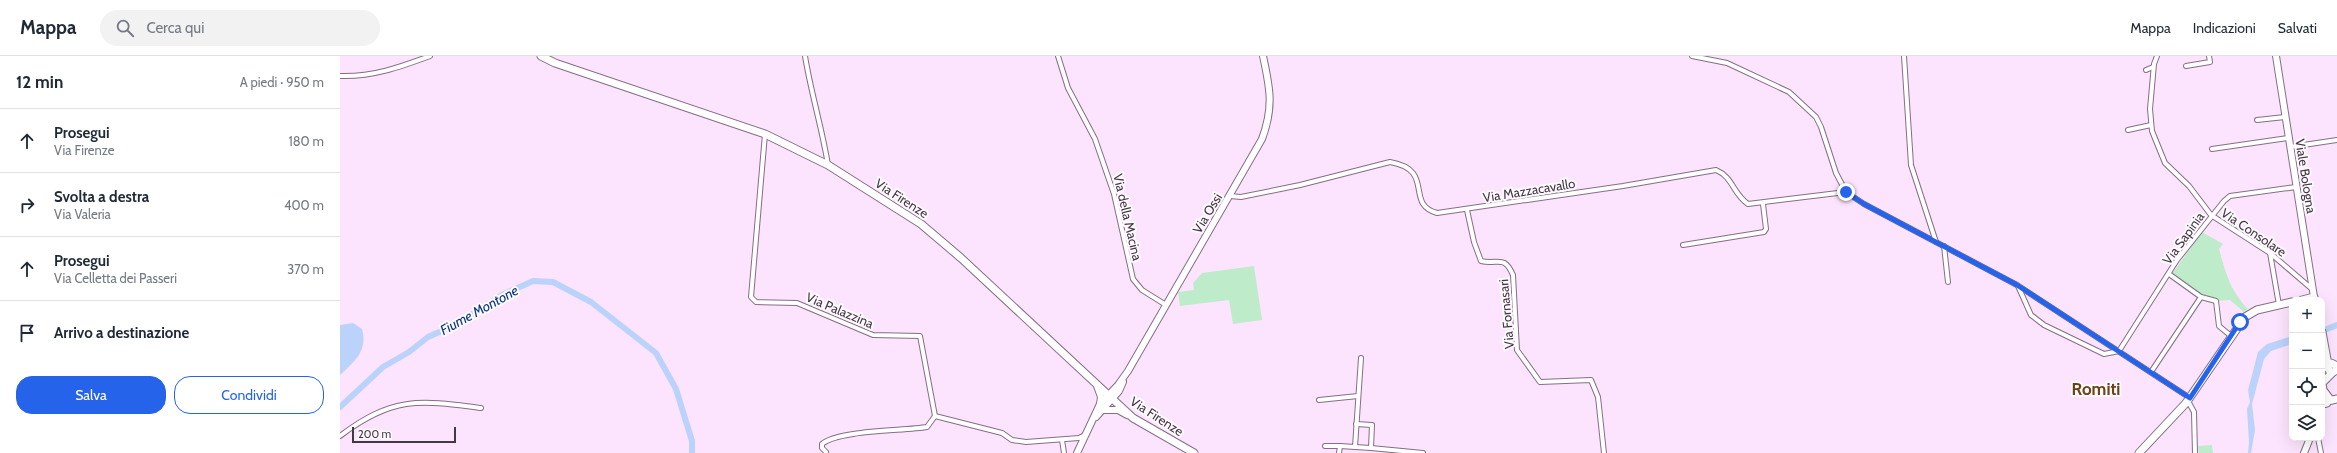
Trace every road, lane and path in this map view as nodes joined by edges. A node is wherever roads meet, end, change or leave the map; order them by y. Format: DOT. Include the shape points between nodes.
graph roads {
  1 [pos="430,56"];
  2 [pos="541,56"];
  3 [pos="805,56"];
  4 [pos="1058,56"];
  5 [pos="1263,56"];
  6 [pos="1692,56"];
  7 [pos="1904,56"];
  8 [pos="2157,56"];
  9 [pos="2209,56"];
  10 [pos="2276,56"];
  11 [pos="555,60"];
  12 [pos="2186,66"];
  13 [pos="2153,67"];
  14 [pos="2146,70"];
  15 [pos="340,76"];
  16 [pos="2285,117"];
  17 [pos="2257,120"];
  18 [pos="2151,125"];
  19 [pos="2128,130"];
  20 [pos="765,134"];
  21 [pos="2288,138"];
  22 [pos="2337,140"];
  23 [pos="2290,147"];
  24 [pos="2212,150"];
  25 [pos="828,164"];
  26 [pos="2296,186"];
  27 [pos="1846,192"];
  28 [pos="1230,196"];
  29 [pos="1763,204"];
  30 [pos="1467,210"];
  31 [pos="2212,215"];
  32 [pos="1936,242"];
  33 [pos="1682,245"];
  34 [pos="1944,246"];
  35 [pos="2270,252"];
  36 [pos="2168,274"];
  37 [pos="1948,282"];
  38 [pos="2017,285"];
  39 [pos="2312,289"];
  40 [pos="2201,297"];
  41 [pos="2314,297"];
  42 [pos="2289,303"];
  43 [pos="1166,305"];
  44 [pos="2279,305"];
  45 [pos="2322,333"];
  46 [pos="2231,336"];
  47 [pos="2119,350"];
  48 [pos="1361,358"];
  49 [pos="2334,366"];
  50 [pos="2151,372"];
  51 [pos="2325,373"];
  52 [pos="2325,379"];
  53 [pos="1096,382"];
  54 [pos="1117,390"];
  55 [pos="1358,396"];
  56 [pos="1110,397"];
  57 [pos="2337,399"];
  58 [pos="1320,400"];
  59 [pos="2189,400"];
  60 [pos="2325,403"];
  61 [pos="2325,403"];
  62 [pos="1100,404"];
  63 [pos="2337,404"];
  64 [pos="481,408"];
  65 [pos="1105,410"];
  66 [pos="935,416"];
  67 [pos="1133,418"];
  68 [pos="1094,420"];
  69 [pos="1356,424"];
  70 [pos="1086,435"];
  71 [pos="340,436"];
  72 [pos="1062,440"];
  73 [pos="2309,441"];
  74 [pos="2319,441"];
  75 [pos="2307,445"];
  76 [pos="1325,446"];
  77 [pos="1340,446"];
  78 [pos="1355,447"];
  79 [pos="1371,448"];
  80 [pos="826,452"];
  81 [pos="1064,453"];
  82 [pos="1077,453"];
  83 [pos="1194,453"];
  84 [pos="1339,453"];
  85 [pos="1423,453"];
  86 [pos="1604,453"];
  87 [pos="2139,453"];
  88 [pos="2195,453"];
  89 [pos="2304,453"];
  90 [pos="2309,453"];
  91 [pos="2321,453"];
  1 -- 15 [label="street" via="388,71"];
  2 -- 11 [label="main road, Via Firenze"];
  3 -- 25 [label="street"];
  4 -- 43 [label="street, Via della Macina" via="1068,88 1096,138 1114,194 1133,279 1142,290"];
  5 -- 28 [label="street, Via Ossi" via="1270,97 1268,123 1253,157"];
  6 -- 27 [label="street" via="1727,63 1789,92 1821,127 1836,173"];
  7 -- 32 [label="street" via="1911,165"];
  8 -- 13 [label="street, Via Consolare"];
  9 -- 12 [label="street" via="2210,62"];
  10 -- 16 [label="street, Viale Bologna"];
  11 -- 20 [label="main road, Via Firenze"];
  13 -- 14 [label="street"];
  13 -- 18 [label="street, Via Consolare"];
  16 -- 17 [label="street"];
  16 -- 21 [label="street, Viale Bologna"];
  18 -- 19 [label="street"];
  18 -- 31 [label="street, Via Consolare" via="2165,163 2189,186"];
  20 -- 25 [label="main road, Via Firenze"];
  20 -- 66 [label="street, Via Palazzina" via="752,300 797,302 872,335 920,336"];
  21 -- 23 [label="street, Viale Bologna"];
  21 -- 24 [label="street"];
  22 -- 23 [label="street"];
  23 -- 26 [label="street, Viale Bologna"];
  25 -- 53 [label="main road, Via Firenze" via="921,224"];
  26 -- 31 [label="street, Via Sapinia" via="2230,196"];
  26 -- 39 [label="street, Viale Bologna"];
  27 -- 29 [label="street, Via Mazzacavallo"];
  27 -- 32 [label="street"];
  28 -- 30 [label="street, Via Mazzacavallo" via="1241,197 1300,185 1390,162 1403,164 1413,171 1418,181 1421,204 1426,210 1437,213"];
  28 -- 43 [label="street, Via Ossi"];
  29 -- 30 [label="street, Via Mazzacavallo" via="1748,204 1739,198 1729,178 1716,170"];
  29 -- 33 [label="street" via="1766,229 1764,232"];
  30 -- 86 [label="street, Via Fornasari" via="1481,261 1503,261 1513,275 1517,350 1520,356 1540,382 1591,380 1598,397"];
  31 -- 35 [label="street, Via Consolare"];
  31 -- 36 [label="street, Via Sapinia"];
  32 -- 34 [label="street"];
  34 -- 37 [label="street"];
  34 -- 38 [label="street"];
  35 -- 39 [label="street, Via Consolare"];
  35 -- 44 [label="street"];
  36 -- 40 [label="street"];
  36 -- 47 [label="street, Via Sapinia"];
  38 -- 47 [label="street"];
  38 -- 47 [label="street" via="2031,315 2044,325 2104,354"];
  39 -- 41 [label="street, Viale Bologna"];
  40 -- 46 [label="street" via="2216,301 2219,326"];
  40 -- 50 [label="street"];
  42 -- 44 [label="main road"];
  43 -- 54 [label="street, Via Ossi"];
  44 -- 46 [label="main road" via="2250,313"];
  45 -- 49 [label="main road"];
  46 -- 59 [label="main road"];
  47 -- 50 [label="street"];
  48 -- 55 [label="street"];
  49 -- 51 [label="main road"];
  49 -- 52 [label="main road"];
  50 -- 59 [label="street"];
  53 -- 54 [label="street"];
  53 -- 56 [label="main road, Via Firenze"];
  53 -- 62 [label="street" via="1100,392"];
  54 -- 56 [label="street, Via Ossi"];
  54 -- 67 [label="street" via="1122,405"];
  55 -- 58 [label="street"];
  55 -- 69 [label="street"];
  56 -- 62 [label="street"];
  56 -- 65 [label="street"];
  56 -- 67 [label="main road, Via Firenze"];
  57 -- 60 [label="main road"];
  59 -- 87 [label="main road"];
  59 -- 88 [label="street" via="2194,412"];
  61 -- 63 [label="street"];
  62 -- 68 [label="street"];
  64 -- 71 [label="street" via="416,402 398,405 383,409"];
  65 -- 67 [label="street" via="1118,410"];
  65 -- 68 [label="street"];
  66 -- 72 [label="street" via="1002,433 1012,440"];
  66 -- 80 [label="street" via="927,427 829,440 822,444"];
  67 -- 83 [label="main road, Via Firenze"];
  68 -- 70 [label="street"];
  69 -- 78 [label="street"];
  69 -- 79 [label="street" via="1372,425"];
  70 -- 72 [label="street"];
  70 -- 82 [label="street"];
  72 -- 81 [label="street"];
  73 -- 75 [label="street"];
  74 -- 91 [label="street"];
  75 -- 89 [label="street"];
  75 -- 90 [label="street"];
  76 -- 77 [label="street"];
  77 -- 78 [label="street"];
  77 -- 84 [label="street"];
  78 -- 79 [label="street"];
  79 -- 85 [label="street"];
}
